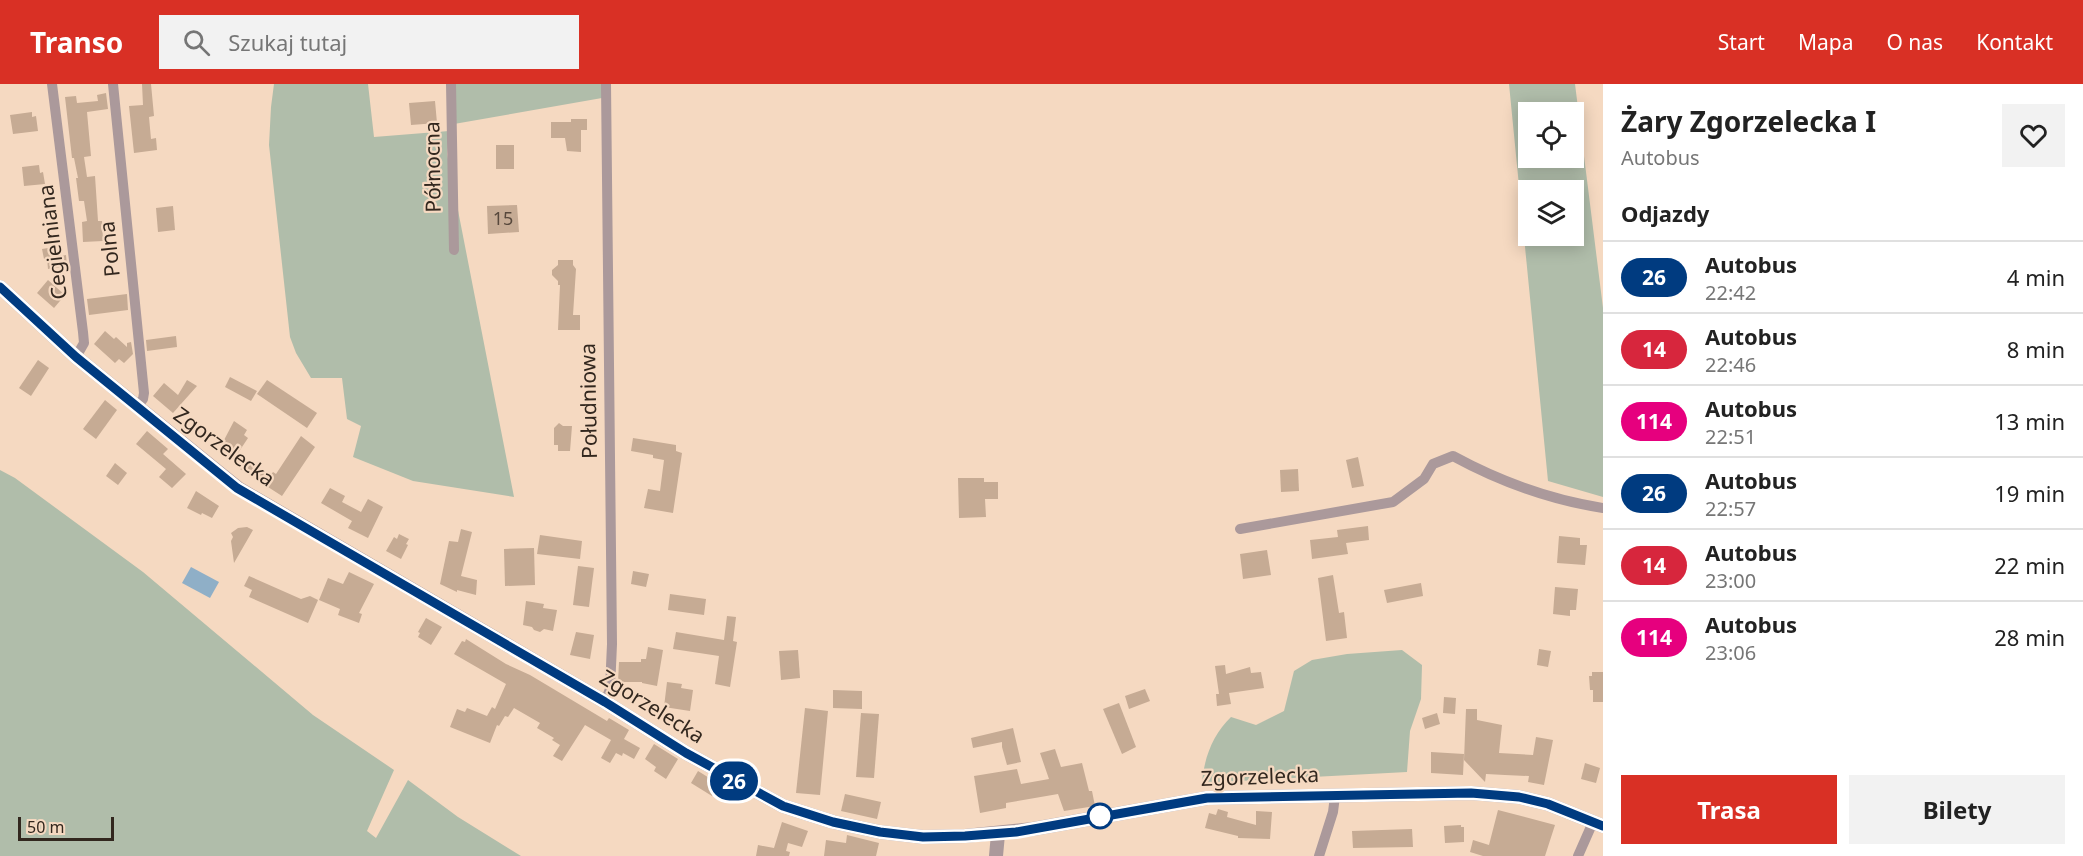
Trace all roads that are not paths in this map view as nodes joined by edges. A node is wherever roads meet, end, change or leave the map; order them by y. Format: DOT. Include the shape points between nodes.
graph roads {
  1 [pos="52,84"];
  2 [pos="113,84"];
  3 [pos="451,84"];
  4 [pos="606,84"];
  5 [pos="453,250"];
  6 [pos="0,287"];
  7 [pos="76,357"];
  8 [pos="137,408"];
  9 [pos="1603,508"];
  10 [pos="1240,529"];
  11 [pos="605,702"];
  12 [pos="1335,796"];
  13 [pos="1598,824"];
  14 [pos="998,834"];
  15 [pos="996,856"];
  16 [pos="1319,856"];
  17 [pos="1578,856"];
  1 -- 7 [label="street, Cegielniana" via="84,343"];
  2 -- 8 [label="street, Polna" via="144,393"];
  3 -- 5 [label="street, Północna"];
  4 -- 11 [label="street, Południowa" via="612,644"];
  6 -- 7 [label="street, Zgorzelecka"];
  7 -- 8 [label="street, Zgorzelecka"];
  8 -- 11 [label="street, Zgorzelecka" via="237,488"];
  9 -- 10 [label="street" via="1548,496 1453,456 1433,464 1424,479 1393,502"];
  11 -- 14 [label="street, Zgorzelecka" via="686,753 783,806 880,832 923,837"];
  12 -- 13 [label="street, Zgorzelecka" via="1471,793 1519,797"];
  12 -- 14 [label="street, Zgorzelecka" via="1207,798"];
  12 -- 16 [label="street"];
  13 -- 17 [label="street"];
  14 -- 15 [label="street"];
}
